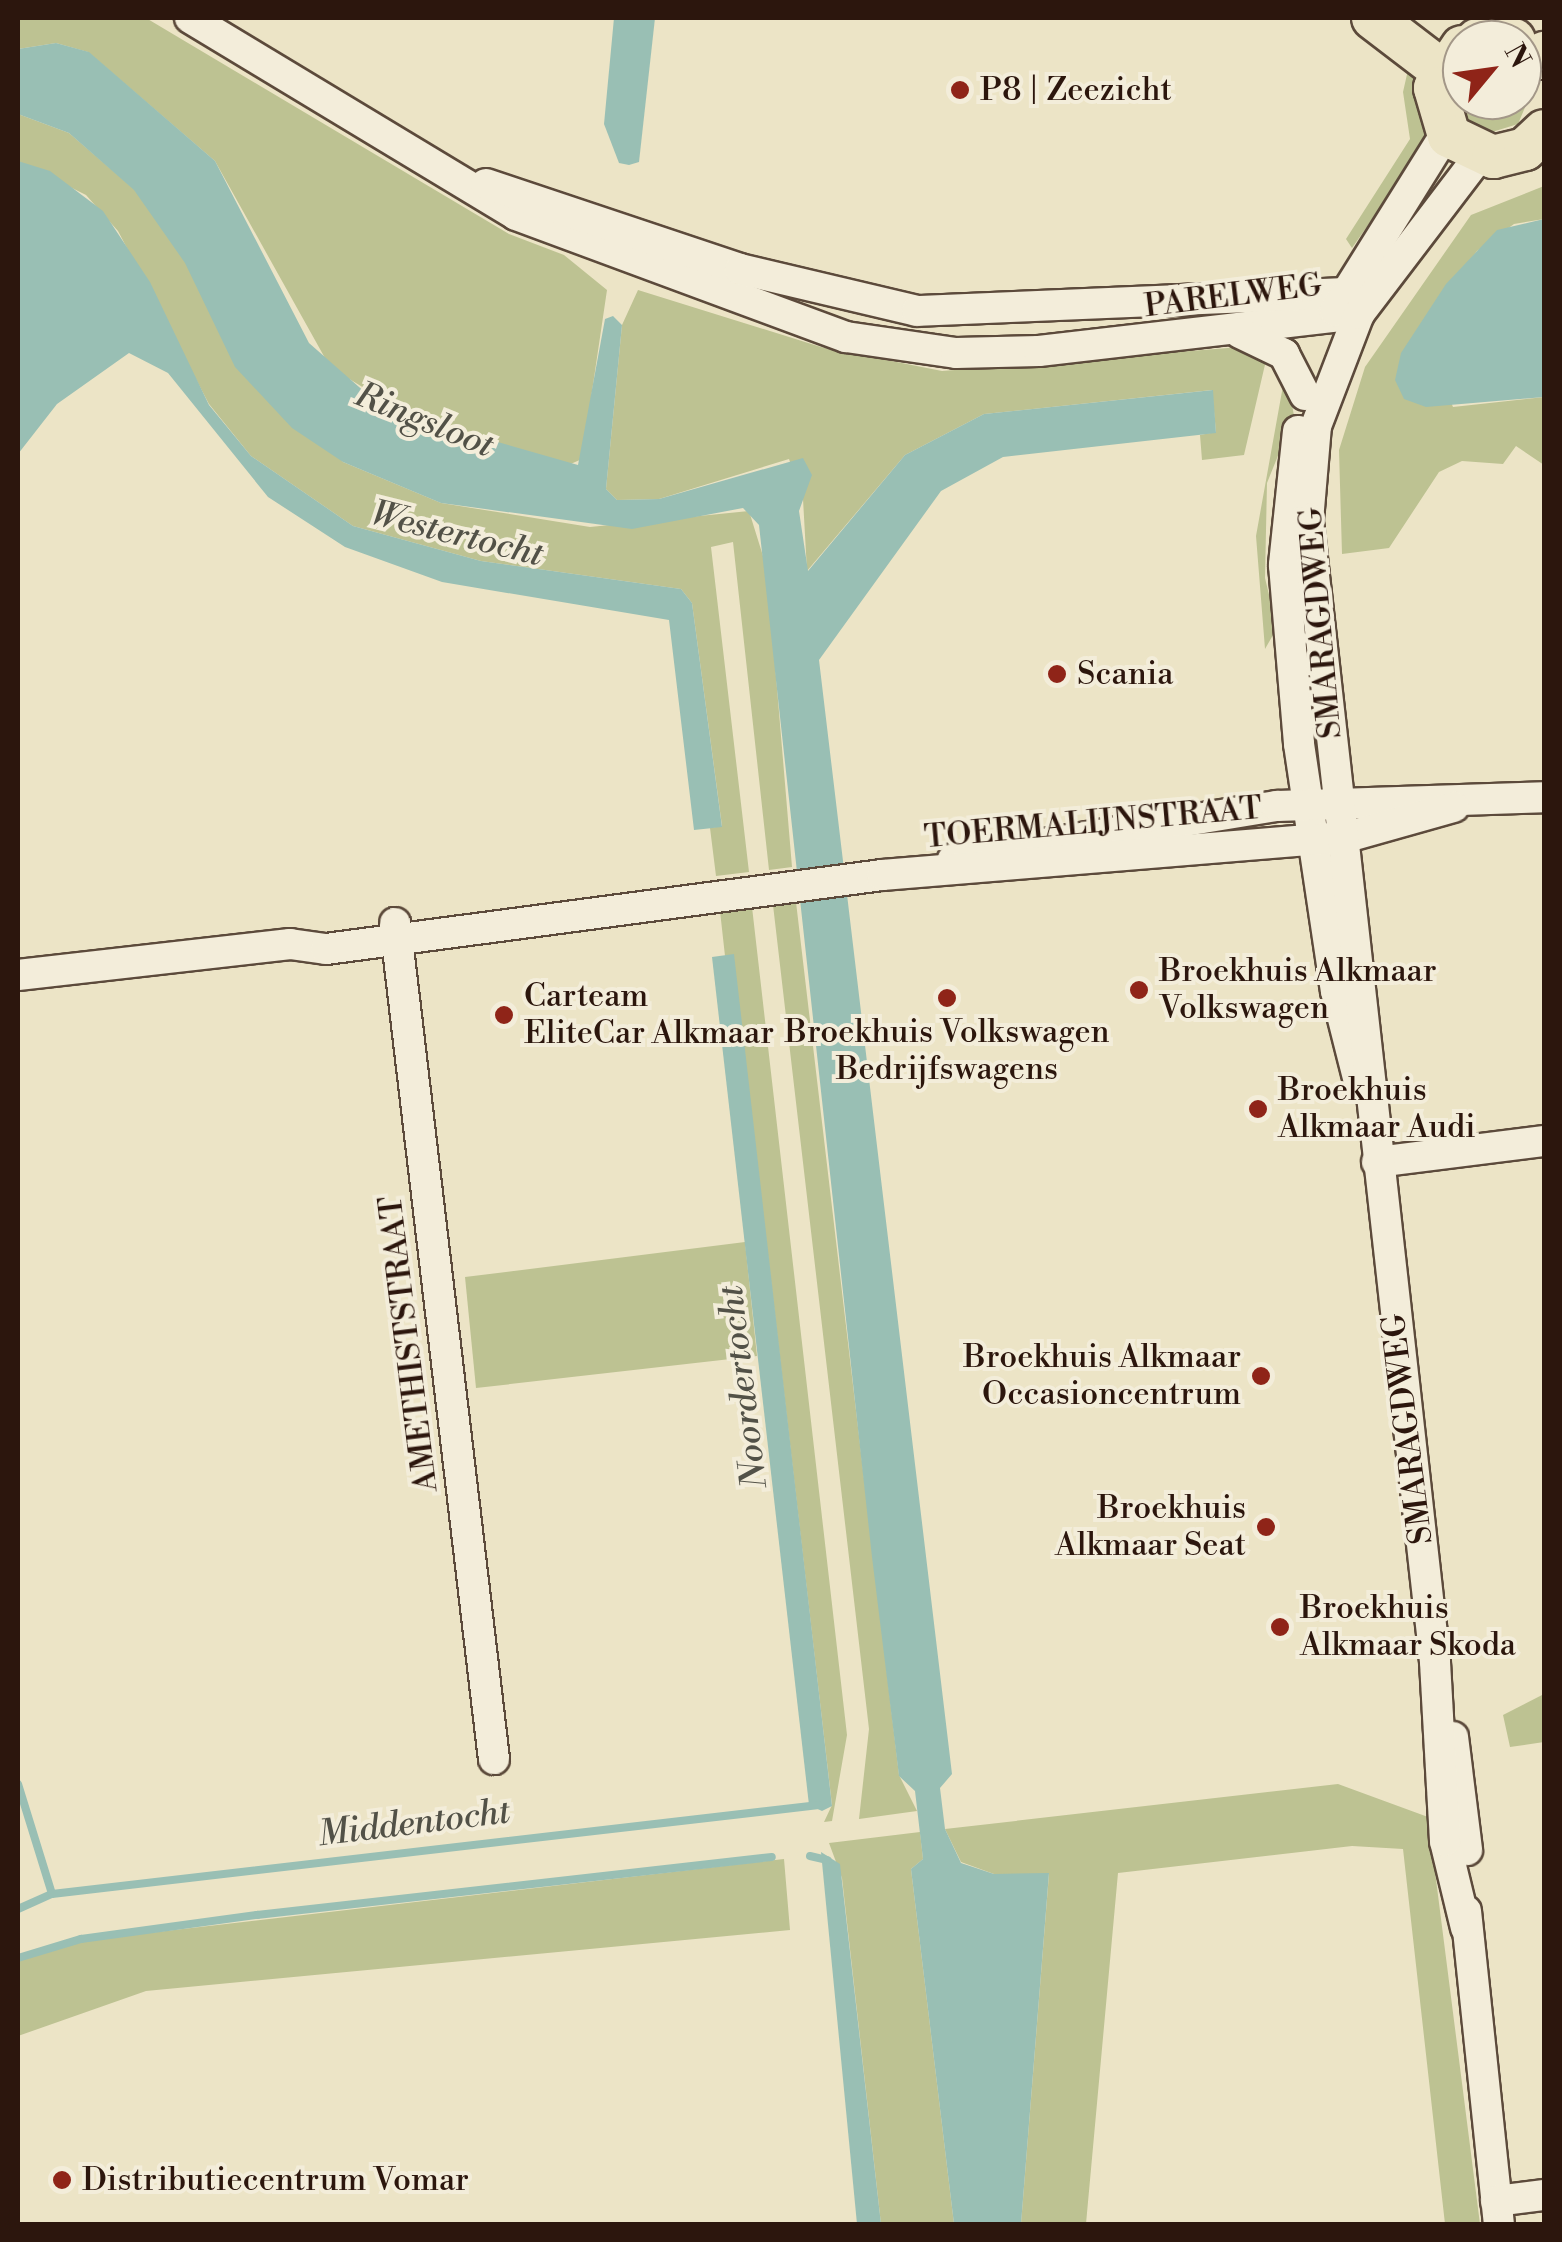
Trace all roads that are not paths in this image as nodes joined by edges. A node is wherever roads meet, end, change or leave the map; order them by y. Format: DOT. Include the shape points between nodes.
graph roads {
  1 [pos="190,18"];
  2 [pos="1373,18"];
  3 [pos="1442,53"];
  4 [pos="1442,88"];
  5 [pos="1442,114"];
  6 [pos="1446,120"];
  7 [pos="1542,138"];
  8 [pos="1463,144"];
  9 [pos="452,176"];
  10 [pos="1344,309"];
  11 [pos="1240,333"];
  12 [pos="1305,395"];
  13 [pos="1544,797"];
  14 [pos="1341,801"];
  15 [pos="1306,803"];
  16 [pos="1454,807"];
  17 [pos="1346,837"];
  18 [pos="1311,840"];
  19 [pos="870,877"];
  20 [pos="395,930"];
  21 [pos="18,975"];
  22 [pos="1544,1141"];
  23 [pos="1375,1150"];
  24 [pos="494,1759"];
  25 [pos="1544,2195"];
  26 [pos="1497,2213"];
  1 -- 9 [label="street, PARELWEG"];
  2 -- 3 [label="highway"];
  4 -- 5 [label="highway" via="1436,106"];
  6 -- 8 [label="highway"];
  7 -- 8 [label="highway" via="1510,156"];
  8 -- 10 [label="street, SMARAGDWEG"];
  9 -- 10 [label="street, PARELWEG" via="740,270 918,311"];
  9 -- 11 [label="street, PARELWEG" via="555,234 903,349 1004,353"];
  10 -- 11 [label="street, PARELWEG"];
  10 -- 12 [label="street, SMARAGDWEG"];
  10 -- 14 [label="street, SMARAGDWEG" via="1316,426 1309,494"];
  11 -- 12 [label="street" via="1284,354"];
  12 -- 15 [label="street, SMARAGDWEG" via="1284,565"];
  13 -- 16 [label="street"];
  14 -- 15 [label="street, TOERMALIJNSTRAAT"];
  14 -- 16 [label="street, TOERMALIJNSTRAAT"];
  14 -- 17 [label="street, SMARAGDWEG"];
  15 -- 18 [label="street, SMARAGDWEG"];
  15 -- 19 [label="street, TOERMALIJNSTRAAT" via="1012,844"];
  16 -- 17 [label="street, TOERMALIJNSTRAAT"];
  17 -- 18 [label="street, TOERMALIJNSTRAAT"];
  17 -- 23 [label="street, SMARAGDWEG"];
  18 -- 19 [label="street, TOERMALIJNSTRAAT"];
  18 -- 23 [label="street, SMARAGDWEG" via="1336,990"];
  19 -- 20 [label="street" via="510,919 466,911"];
  20 -- 21 [label="street" via="325,928 290,944"];
  20 -- 24 [label="street, AMETHISTSTRAAT"];
  22 -- 23 [label="street"];
  23 -- 26 [label="street, SMARAGDWEG" via="1434,1661 1460,1780 1466,1928"];
  25 -- 26 [label="street"];
}
